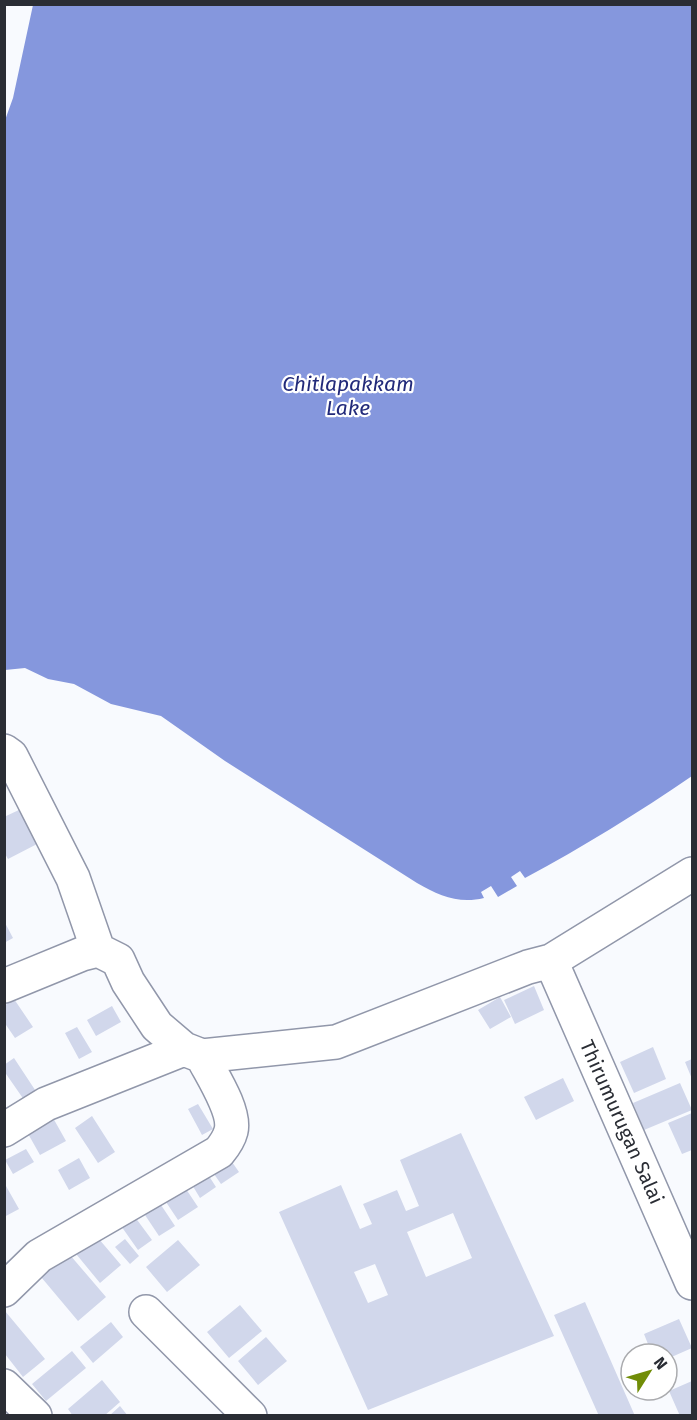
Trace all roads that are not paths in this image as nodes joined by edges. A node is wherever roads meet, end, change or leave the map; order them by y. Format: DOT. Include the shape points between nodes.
graph roads {
  1 [pos="4,751"];
  2 [pos="693,874"];
  3 [pos="98,950"];
  4 [pos="552,961"];
  5 [pos="4,986"];
  6 [pos="193,1052"];
  7 [pos="4,1130"];
  8 [pos="693,1283"];
  9 [pos="4,1290"];
  10 [pos="146,1312"];
  11 [pos="4,1386"];
  12 [pos="35,1416"];
  13 [pos="250,1416"];
  1 -- 3 [label="street" via="11,756 73,878"];
  2 -- 4 [label="street"];
  3 -- 5 [label="street"];
  3 -- 6 [label="street" via="118,960 157,1026"];
  4 -- 6 [label="street" via="336,1042"];
  4 -- 8 [label="street, Thirumurugan Salai"];
  6 -- 7 [label="street" via="46,1104"];
  6 -- 9 [label="street" via="230,1111 232,1129 219,1152 39,1256"];
  10 -- 13 [label="street"];
  11 -- 12 [label="street"];
}
